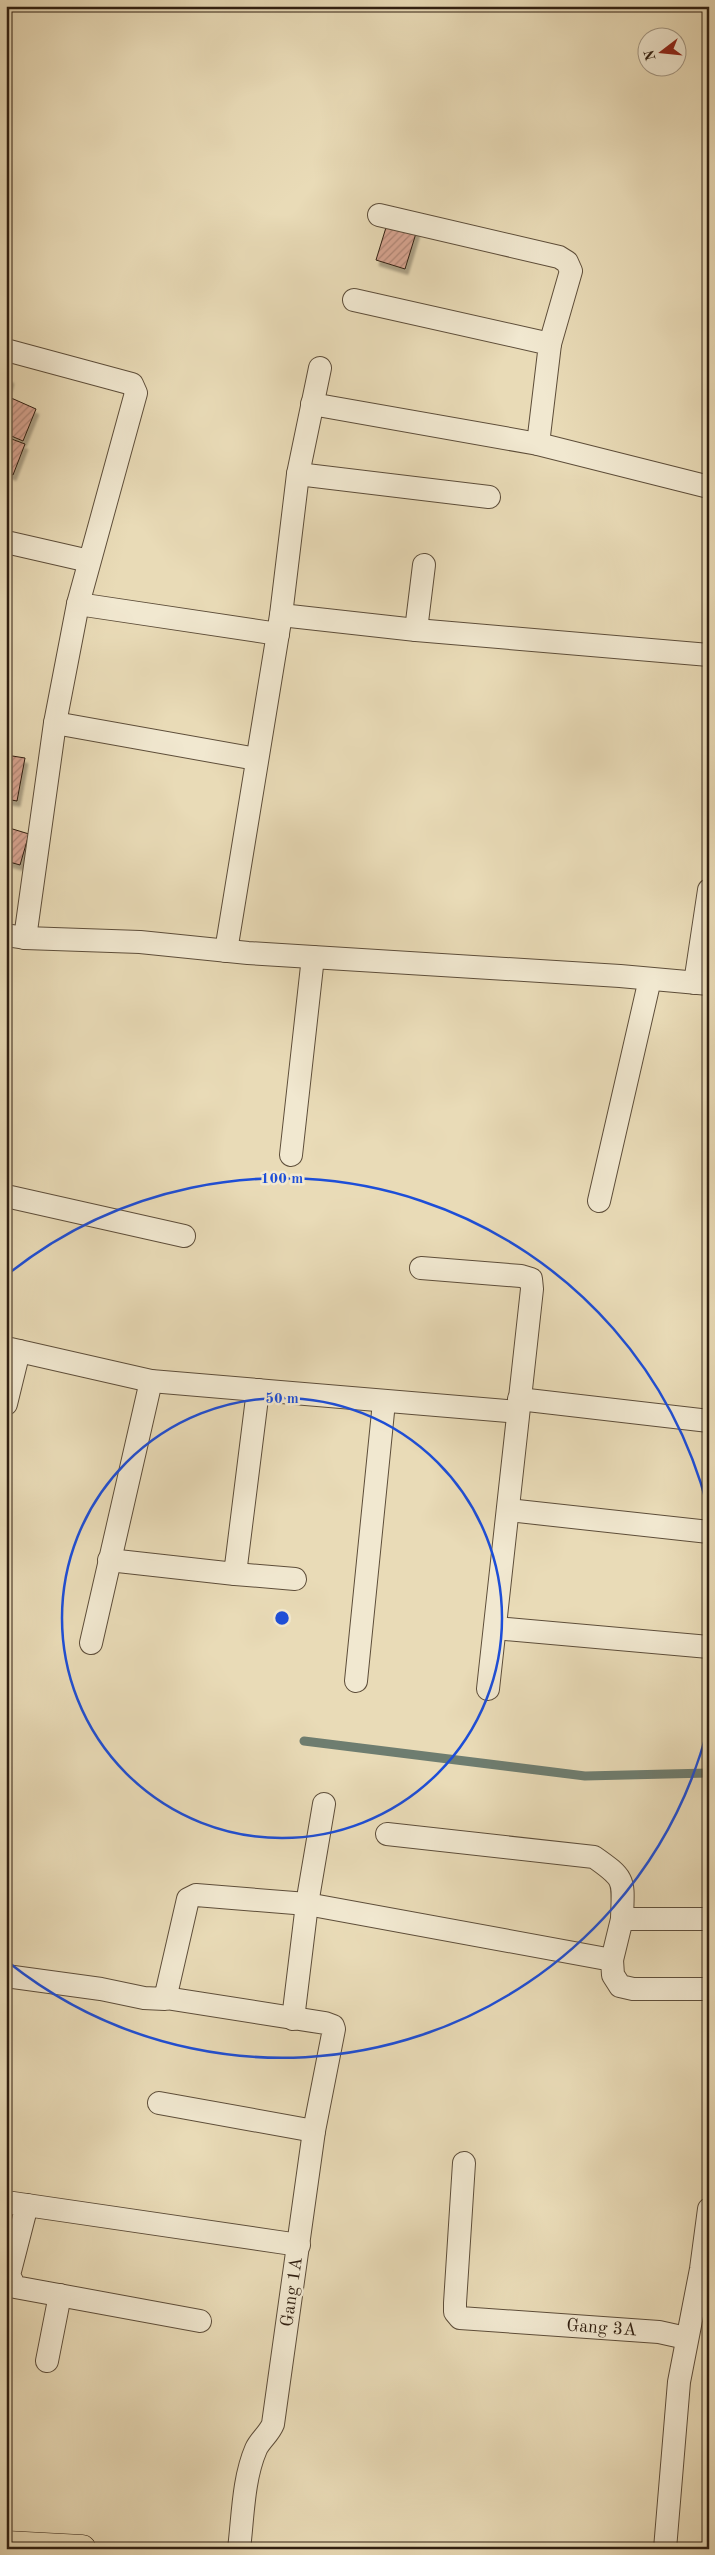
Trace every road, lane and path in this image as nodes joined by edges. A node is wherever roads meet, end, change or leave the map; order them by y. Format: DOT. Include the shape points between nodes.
graph roads {
  1 [pos="379,216"];
  2 [pos="354,300"];
  3 [pos="550,344"];
  4 [pos="6,350"];
  5 [pos="320,368"];
  6 [pos="312,404"];
  7 [pos="538,444"];
  8 [pos="298,474"];
  9 [pos="709,487"];
  10 [pos="489,497"];
  11 [pos="6,542"];
  12 [pos="89,561"];
  13 [pos="424,564"];
  14 [pos="78,604"];
  15 [pos="279,624"];
  16 [pos="416,630"];
  17 [pos="709,655"];
  18 [pos="55,723"];
  19 [pos="256,759"];
  20 [pos="709,890"];
  21 [pos="15,936"];
  22 [pos="226,951"];
  23 [pos="313,957"];
  24 [pos="650,979"];
  25 [pos="702,983"];
  26 [pos="291,1155"];
  27 [pos="6,1196"];
  28 [pos="599,1201"];
  29 [pos="184,1236"];
  30 [pos="421,1268"];
  31 [pos="13,1349"];
  32 [pos="151,1381"];
  33 [pos="258,1390"];
  34 [pos="384,1402"];
  35 [pos="6,1404"];
  36 [pos="519,1405"];
  37 [pos="709,1420"];
  38 [pos="508,1510"];
  39 [pos="709,1532"];
  40 [pos="109,1560"];
  41 [pos="235,1574"];
  42 [pos="295,1579"];
  43 [pos="495,1628"];
  44 [pos="91,1643"];
  45 [pos="709,1647"];
  46 [pos="356,1681"];
  47 [pos="488,1689"];
  48 [pos="324,1804"];
  49 [pos="387,1834"];
  50 [pos="307,1904"];
  51 [pos="622,1919"];
  52 [pos="709,1919"];
  53 [pos="612,1960"];
  54 [pos="6,1976"];
  55 [pos="709,1989"];
  56 [pos="166,1998"];
  57 [pos="293,2019"];
  58 [pos="159,2103"];
  59 [pos="314,2130"];
  60 [pos="464,2163"];
  61 [pos="17,2203"];
  62 [pos="709,2209"];
  63 [pos="299,2245"];
  64 [pos="60,2295"];
  65 [pos="200,2321"];
  66 [pos="686,2338"];
  67 [pos="47,2361"];
  68 [pos="6,2545"];
  69 [pos="82,2549"];
  70 [pos="239,2549"];
  71 [pos="665,2549"];
  1 -- 3 [label="street" via="559,257 567,262 571,271"];
  2 -- 3 [label="street"];
  3 -- 7 [label="street"];
  4 -- 12 [label="street" via="132,384 135,390"];
  5 -- 6 [label="street"];
  6 -- 7 [label="street"];
  6 -- 8 [label="street"];
  7 -- 9 [label="street"];
  8 -- 10 [label="street"];
  8 -- 15 [label="street"];
  11 -- 12 [label="street"];
  12 -- 14 [label="street"];
  13 -- 16 [label="street"];
  14 -- 15 [label="street"];
  14 -- 18 [label="street"];
  15 -- 16 [label="street"];
  15 -- 19 [label="street"];
  16 -- 17 [label="street"];
  18 -- 19 [label="street"];
  18 -- 21 [label="street"];
  19 -- 22 [label="street"];
  20 -- 25 [label="street"];
  21 -- 22 [label="street" via="140,942"];
  22 -- 23 [label="street"];
  23 -- 24 [label="street"];
  23 -- 26 [label="street"];
  24 -- 25 [label="street"];
  24 -- 28 [label="street"];
  27 -- 29 [label="street"];
  30 -- 36 [label="street" via="530,1279 532,1289"];
  31 -- 32 [label="street"];
  31 -- 35 [label="street"];
  32 -- 33 [label="street"];
  32 -- 40 [label="street"];
  33 -- 34 [label="street"];
  33 -- 41 [label="street"];
  34 -- 36 [label="street"];
  34 -- 46 [label="street"];
  36 -- 37 [label="street"];
  36 -- 38 [label="street"];
  38 -- 39 [label="street"];
  38 -- 43 [label="street"];
  40 -- 41 [label="street"];
  40 -- 44 [label="street"];
  41 -- 42 [label="street"];
  43 -- 45 [label="street"];
  43 -- 47 [label="street"];
  48 -- 50 [label="street"];
  49 -- 51 [label="street" via="594,1857 615,1871 623,1882"];
  50 -- 53 [label="street"];
  50 -- 56 [label="street" via="191,1896"];
  50 -- 57 [label="street"];
  51 -- 52 [label="street"];
  51 -- 53 [label="street"];
  53 -- 55 [label="street" via="613,1975 620,1986 633,1989"];
  54 -- 56 [label="street" via="144,1998"];
  56 -- 57 [label="street"];
  57 -- 59 [label="street, Gang 1A" via="325,2023 334,2029"];
  58 -- 59 [label="street"];
  59 -- 63 [label="street, Gang 1A"];
  60 -- 66 [label="street, Gang 3A" via="454,2303 460,2318 659,2332"];
  61 -- 63 [label="street"];
  61 -- 64 [label="street" via="10,2280 15,2287"];
  62 -- 66 [label="street" via="701,2269"];
  63 -- 70 [label="street, Gang 1A" via="274,2424 257,2447 250,2466"];
  64 -- 65 [label="street"];
  64 -- 67 [label="street"];
  66 -- 71 [label="street" via="679,2382"];
  68 -- 69 [label="main road"];
}
